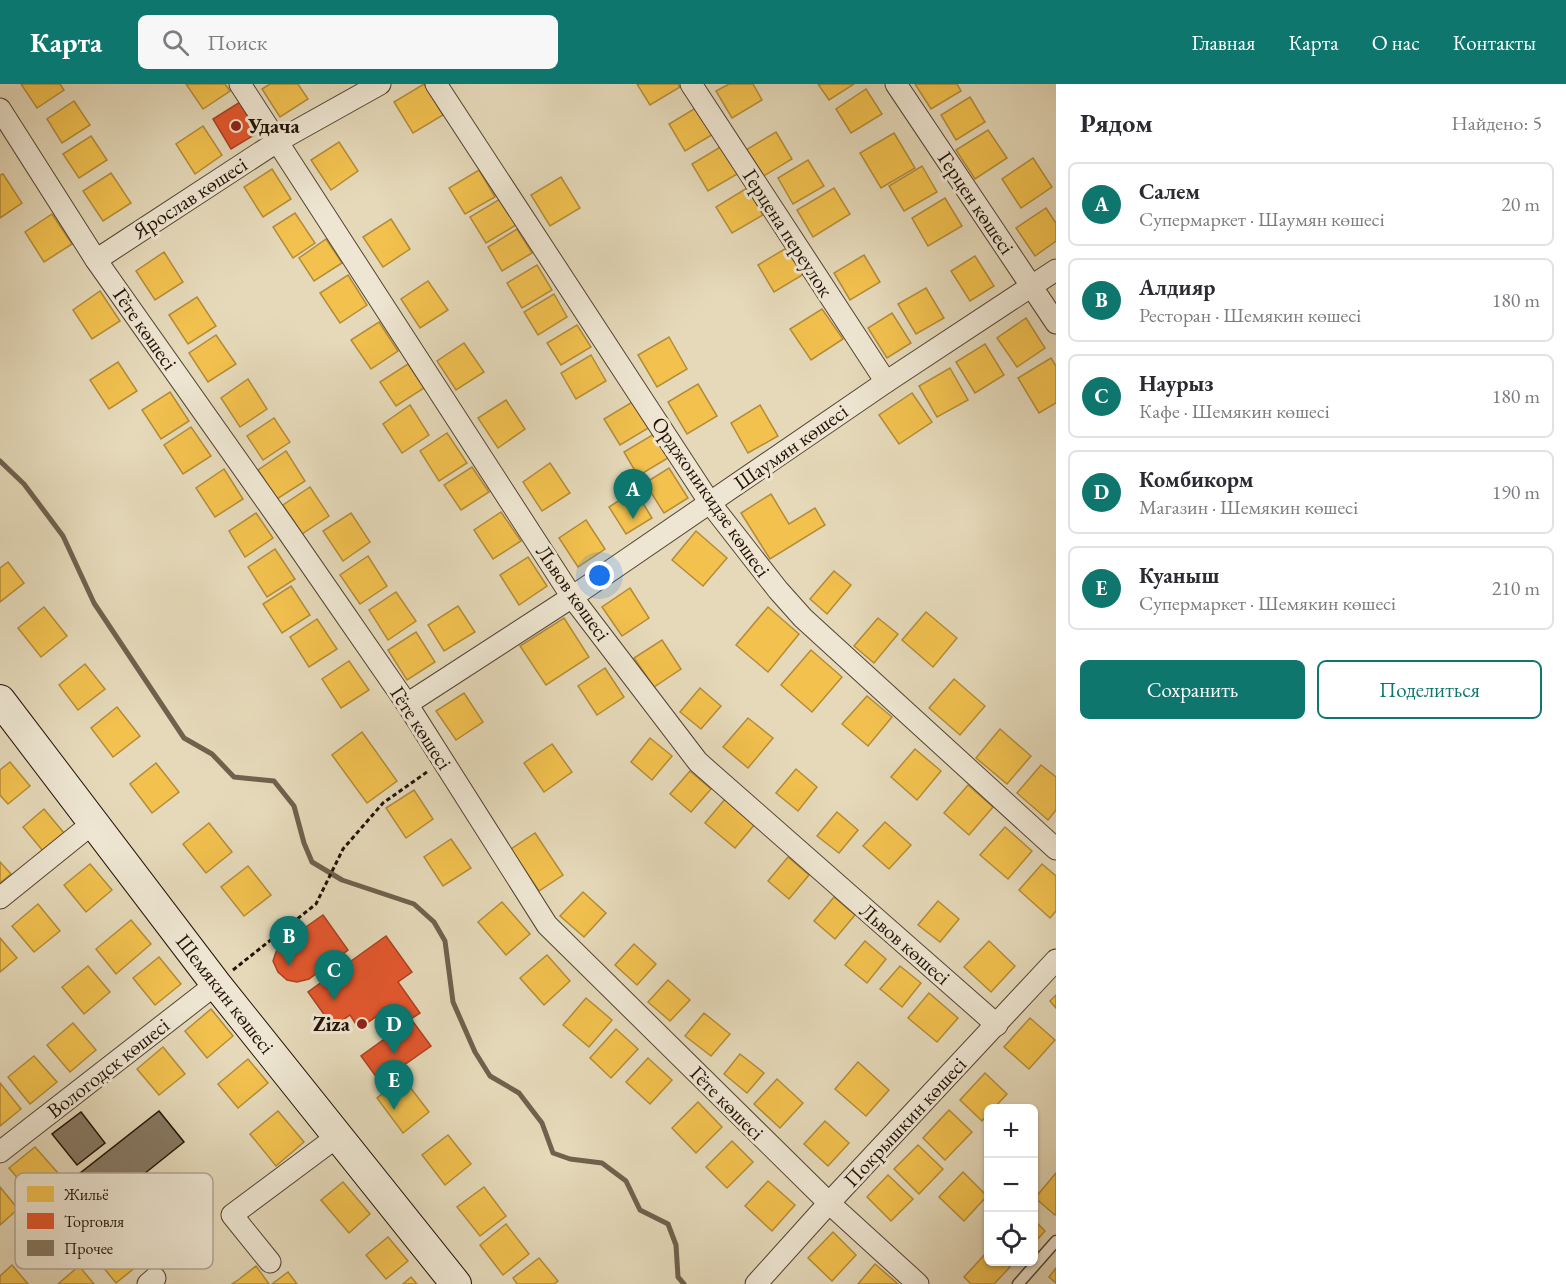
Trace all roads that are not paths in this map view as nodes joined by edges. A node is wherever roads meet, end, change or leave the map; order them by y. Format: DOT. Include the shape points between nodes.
graph roads {
  1 [pos="240,84"];
  2 [pos="380,84"];
  3 [pos="436,84"];
  4 [pos="691,84"];
  5 [pos="896,84"];
  6 [pos="0,109"];
  7 [pos="278,141"];
  8 [pos="96,260"];
  9 [pos="1056,270"];
  10 [pos="1032,286"];
  11 [pos="1056,323"];
  12 [pos="886,382"];
  13 [pos="710,503"];
  14 [pos="572,597"];
  15 [pos="0,700"];
  16 [pos="407,704"];
  17 [pos="93,824"];
  18 [pos="1056,849"];
  19 [pos="0,898"];
  20 [pos="1056,960"];
  21 [pos="216,984"];
  22 [pos="997,1025"];
  23 [pos="338,1136"];
  24 [pos="0,1152"];
  25 [pos="829,1203"];
  26 [pos="1056,1241"];
  27 [pos="270,1262"];
  28 [pos="456,1284"];
  29 [pos="756,1284"];
  30 [pos="918,1284"];
  31 [pos="1018,1284"];
  1 -- 7 [label="street, Львов көшесі"];
  2 -- 7 [label="street, Ярослав көшесі"];
  3 -- 13 [label="street, Орджоникидзе көшесі"];
  4 -- 12 [label="street, Герцена переулок"];
  5 -- 10 [label="street, Герцен көшесі"];
  6 -- 8 [label="street, Гёте көшесі"];
  7 -- 8 [label="street, Ярослав көшесі"];
  7 -- 14 [label="street, Львов көшесі"];
  8 -- 16 [label="street, Гёте көшесі"];
  9 -- 10 [label="street, Шаумян көшесі"];
  10 -- 11 [label="street, Герцен көшесі"];
  10 -- 12 [label="street, Шаумян көшесі"];
  12 -- 13 [label="street, Шаумян көшесі"];
  13 -- 14 [label="street, Шаумян көшесі"];
  13 -- 18 [label="street, Орджоникидзе көшесі" via="803,618"];
  14 -- 16 [label="street, Шаумян көшесі"];
  14 -- 22 [label="street, Львов көшесі" via="698,762"];
  15 -- 17 [label="main road, Шемякин көшесі"];
  16 -- 25 [label="street, Гёте көшесі" via="547,925"];
  17 -- 19 [label="street"];
  17 -- 21 [label="main road, Шемякин көшесі"];
  20 -- 22 [label="street, Покрышкин көшесі"];
  21 -- 23 [label="main road, Шемякин көшесі"];
  21 -- 24 [label="street, Вологодск көшесі"];
  22 -- 25 [label="street, Покрышкин көшесі"];
  23 -- 27 [label="street" via="232,1215"];
  23 -- 28 [label="main road, Шемякин көшесі"];
  25 -- 29 [label="street, Покрышкин көшесі"];
  25 -- 30 [label="street, Гёте көшесі"];
  26 -- 31 [label="lane"];
}
